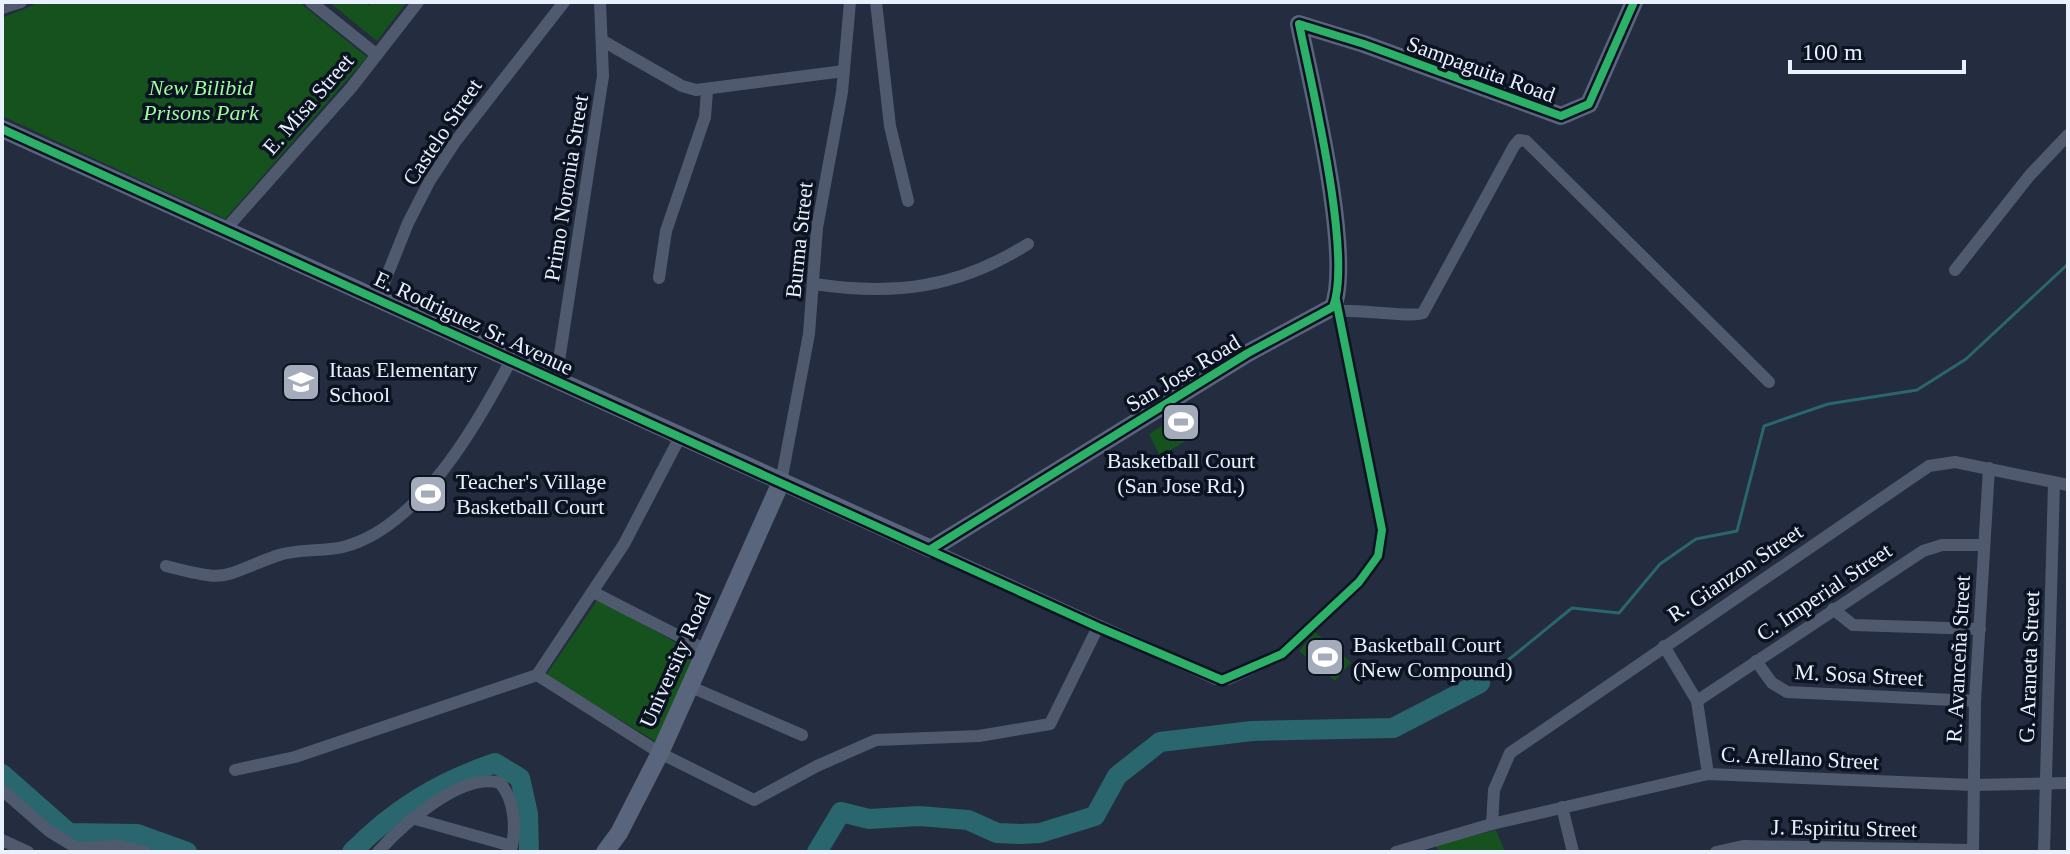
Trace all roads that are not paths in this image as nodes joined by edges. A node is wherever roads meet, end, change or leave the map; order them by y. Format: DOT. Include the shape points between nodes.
graph roads {
  1 [pos="21,2"];
  2 [pos="311,2"];
  3 [pos="418,2"];
  4 [pos="564,2"];
  5 [pos="600,2"];
  6 [pos="850,2"];
  7 [pos="876,2"];
  8 [pos="1634,2"];
  9 [pos="2,8"];
  10 [pos="603,41"];
  11 [pos="377,55"];
  12 [pos="844,71"];
  13 [pos="707,91"];
  14 [pos="2,129"];
  15 [pos="2068,135"];
  16 [pos="908,201"];
  17 [pos="225,230"];
  18 [pos="1028,244"];
  19 [pos="1955,270"];
  20 [pos="659,278"];
  21 [pos="814,284"];
  22 [pos="378,298"];
  23 [pos="1337,306"];
  24 [pos="511,360"];
  25 [pos="556,380"];
  26 [pos="1769,382"];
  27 [pos="680,437"];
  28 [pos="1989,468"];
  29 [pos="781,482"];
  30 [pos="2061,484"];
  31 [pos="1983,545"];
  32 [pos="931,549"];
  33 [pos="166,566"];
  34 [pos="593,592"];
  35 [pos="1833,609"];
  36 [pos="1098,627"];
  37 [pos="1980,629"];
  38 [pos="1664,646"];
  39 [pos="706,650"];
  40 [pos="1756,661"];
  41 [pos="537,675"];
  42 [pos="691,687"];
  43 [pos="1697,701"];
  44 [pos="1975,701"];
  45 [pos="802,735"];
  46 [pos="660,753"];
  47 [pos="235,770"];
  48 [pos="1708,774"];
  49 [pos="2046,783"];
  50 [pos="2068,783"];
  51 [pos="1973,785"];
  52 [pos="2,790"];
  53 [pos="1562,807"];
  54 [pos="412,818"];
  55 [pos="1492,824"];
  56 [pos="2,840"];
  57 [pos="511,849"];
  58 [pos="379,850"];
  59 [pos="1973,851"];
  60 [pos="28,852"];
  61 [pos="145,852"];
  62 [pos="395,852"];
  63 [pos="605,852"];
  64 [pos="1396,852"];
  65 [pos="1573,852"];
  66 [pos="1716,852"];
  67 [pos="2044,852"];
  1 -- 9 [label="street"];
  2 -- 11 [label="street"];
  3 -- 11 [label="street, E. Misa Street"];
  4 -- 22 [label="street, Castelo Street" via="429,182"];
  5 -- 10 [label="street, Primo Noronia Street"];
  6 -- 12 [label="street, Burma Street"];
  7 -- 16 [label="street" via="890,126"];
  8 -- 23 [label="street, Sampaguita Road" via="1589,104 1561,116 1299,24 1324,142 1335,227"];
  10 -- 13 [label="street" via="682,86"];
  10 -- 25 [label="street, Primo Noronia Street" via="594,144"];
  11 -- 17 [label="street, E. Misa Street"];
  12 -- 13 [label="street"];
  12 -- 21 [label="street, Burma Street" via="817,228"];
  13 -- 20 [label="street" via="705,117 666,231"];
  14 -- 17 [label="street, E. Rodriguez Sr. Avenue"];
  15 -- 19 [label="street"];
  17 -- 22 [label="street, E. Rodriguez Sr. Avenue"];
  18 -- 21 [label="street" via="990,268 907,288 866,291"];
  21 -- 29 [label="street, Burma Street"];
  22 -- 24 [label="street, E. Rodriguez Sr. Avenue"];
  23 -- 26 [label="street" via="1420,316 1514,146 1526,141"];
  23 -- 32 [label="street, San Jose Road" via="1248,353"];
  23 -- 36 [label="street" via="1382,530 1378,556 1359,582 1282,654 1228,679 1216,679"];
  24 -- 25 [label="street, E. Rodriguez Sr. Avenue"];
  24 -- 33 [label="street" via="478,424 434,482 372,533 344,547 277,556 223,578"];
  25 -- 27 [label="street, E. Rodriguez Sr. Avenue"];
  27 -- 29 [label="street, E. Rodriguez Sr. Avenue"];
  27 -- 34 [label="street"];
  28 -- 30 [label="street, R. Gianzon Street"];
  28 -- 31 [label="street, R. Avanceña Street"];
  28 -- 38 [label="street, R. Gianzon Street" via="1955,462 1929,466"];
  29 -- 32 [label="street, E. Rodriguez Sr. Avenue"];
  29 -- 39 [label="street, University Road"];
  30 -- 49 [label="street, G. Araneta Street"];
  31 -- 35 [label="street, C. Imperial Street" via="1942,545 1923,551"];
  31 -- 37 [label="street, R. Avanceña Street"];
  32 -- 36 [label="street"];
  34 -- 39 [label="street"];
  34 -- 41 [label="street"];
  35 -- 37 [label="street" via="1853,625"];
  35 -- 40 [label="street, C. Imperial Street"];
  36 -- 46 [label="street" via="1062,704 1045,725 979,736 876,740 754,800"];
  37 -- 44 [label="street, R. Avanceña Street"];
  38 -- 43 [label="street"];
  38 -- 55 [label="street, R. Gianzon Street" via="1510,753 1494,790"];
  39 -- 42 [label="street, University Road"];
  40 -- 43 [label="street, C. Imperial Street"];
  40 -- 44 [label="street, M. Sosa Street" via="1772,683 1787,692"];
  41 -- 46 [label="street"];
  41 -- 47 [label="street" via="295,757"];
  42 -- 45 [label="street"];
  42 -- 46 [label="street, University Road"];
  43 -- 48 [label="street"];
  44 -- 51 [label="street, R. Avanceña Street"];
  46 -- 63 [label="street, University Road"];
  48 -- 51 [label="street, C. Arellano Street"];
  48 -- 53 [label="street, C. Arellano Street"];
  49 -- 50 [label="street, C. Arellano Street"];
  49 -- 51 [label="street, C. Arellano Street"];
  49 -- 67 [label="street, G. Araneta Street"];
  51 -- 59 [label="street, R. Avanceña Street"];
  52 -- 61 [label="street" via="77,848 120,846"];
  53 -- 55 [label="street, C. Arellano Street"];
  53 -- 65 [label="street"];
  54 -- 57 [label="street"];
  54 -- 57 [label="street" via="461,790 496,781 506,791 515,826"];
  54 -- 58 [label="street"];
  55 -- 64 [label="street, C. Arellano Street"];
  56 -- 60 [label="street"];
  58 -- 62 [label="street"];
  59 -- 66 [label="street, J. Espiritu Street" via="1743,846"];
}
